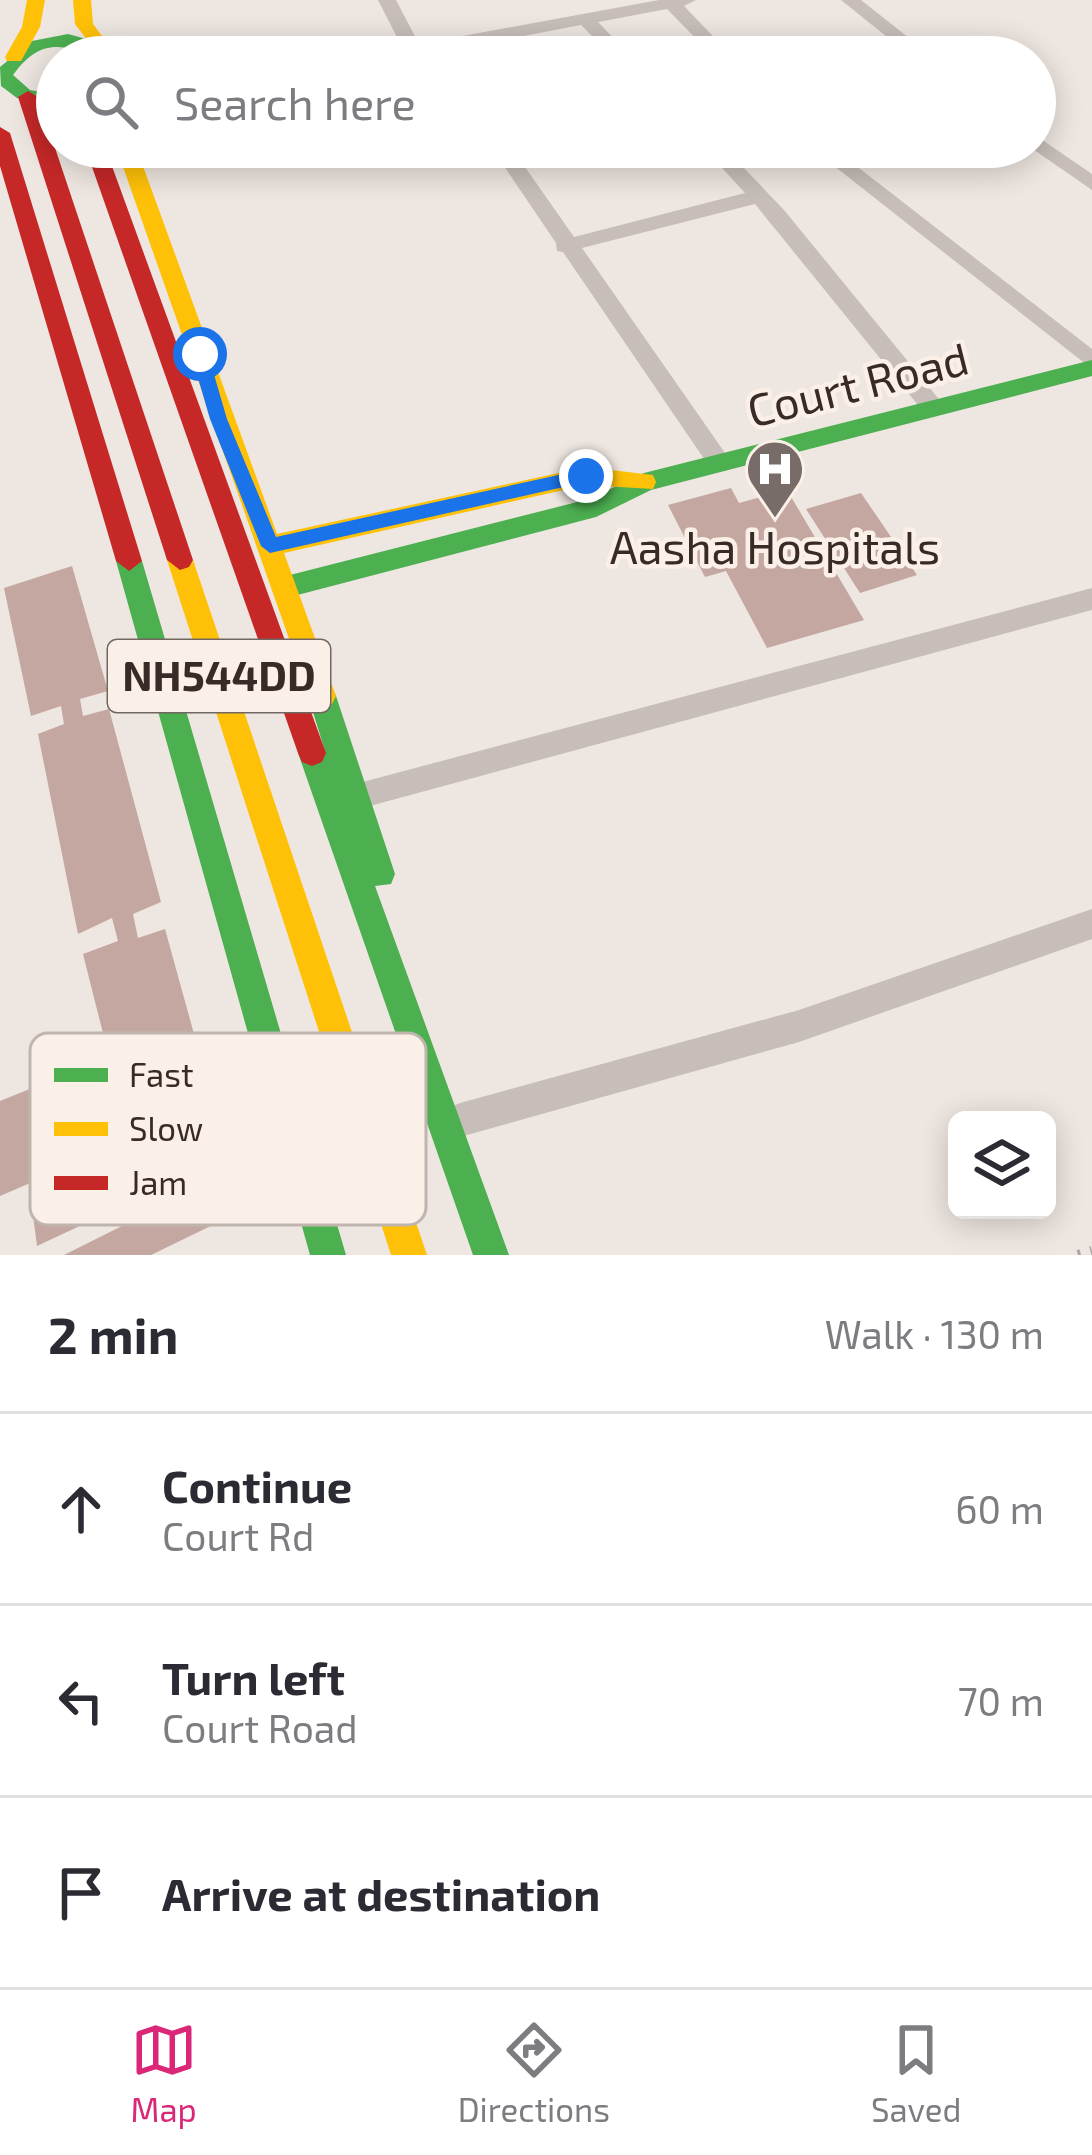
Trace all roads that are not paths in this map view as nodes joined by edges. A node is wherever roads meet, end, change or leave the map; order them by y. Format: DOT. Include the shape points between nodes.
graph roads {
  1 [pos="36,0"];
  2 [pos="82,0"];
  3 [pos="387,0"];
  4 [pos="550,0"];
  5 [pos="850,0"];
  6 [pos="676,2"];
  7 [pos="586,20"];
  8 [pos="563,24"];
  9 [pos="93,36"];
  10 [pos="405,36"];
  11 [pos="510,36"];
  12 [pos="602,36"];
  13 [pos="706,36"];
  14 [pos="897,36"];
  15 [pos="36,55"];
  16 [pos="10,74"];
  17 [pos="0,133"];
  18 [pos="36,151"];
  19 [pos="1056,157"];
  20 [pos="42,168"];
  21 [pos="103,168"];
  22 [pos="133,168"];
  23 [pos="515,168"];
  24 [pos="733,168"];
  25 [pos="846,168"];
  26 [pos="1092,184"];
  27 [pos="759,196"];
  28 [pos="565,246"];
  29 [pos="1092,365"];
  30 [pos="934,409"];
  31 [pos="720,463"];
  32 [pos="644,482"];
  33 [pos="270,546"];
  34 [pos="286,587"];
  35 [pos="1092,599"];
  36 [pos="355,797"];
  37 [pos="1092,924"];
  38 [pos="264,1033"];
  39 [pos="335,1033"];
  40 [pos="414,1033"];
  41 [pos="426,1066"];
  42 [pos="460,1120"];
  43 [pos="319,1225"];
  44 [pos="400,1225"];
  45 [pos="328,1255"];
  46 [pos="410,1255"];
  47 [pos="494,1255"];
  1 -- 16 [label="main road"];
  2 -- 9 [label="main road"];
  3 -- 10 [label="street"];
  4 -- 8 [label="street"];
  5 -- 14 [label="street"];
  6 -- 7 [label="street"];
  6 -- 13 [label="street"];
  7 -- 8 [label="street"];
  7 -- 12 [label="street"];
  8 -- 11 [label="street"];
  15 -- 16 [label="main road"];
  16 -- 18 [label="main road, NH544DD"];
  17 -- 38 [label="main road"];
  19 -- 26 [label="street"];
  20 -- 39 [label="main road, NH544DD"];
  21 -- 40 [label="main road, NH544DD"];
  22 -- 33 [label="main road"];
  23 -- 28 [label="street"];
  24 -- 27 [label="street"];
  25 -- 29 [label="street"];
  27 -- 28 [label="street"];
  27 -- 30 [label="street"];
  28 -- 31 [label="street"];
  29 -- 30 [label="main road, Court Road"];
  30 -- 31 [label="main road, Court Road"];
  31 -- 32 [label="main road, Court Road"];
  32 -- 33 [label="main road, Court Road" via="586,476"];
  32 -- 34 [label="main road, Court Road" via="596,507"];
  33 -- 34 [label="main road"];
  34 -- 36 [label="main road"];
  35 -- 36 [label="street"];
  36 -- 42 [label="main road"];
  37 -- 42 [label="street" via="800,1026"];
  41 -- 47 [label="main road, NH544DD"];
  42 -- 47 [label="main road"];
  43 -- 45 [label="main road"];
  44 -- 46 [label="main road, NH544DD"];
}
